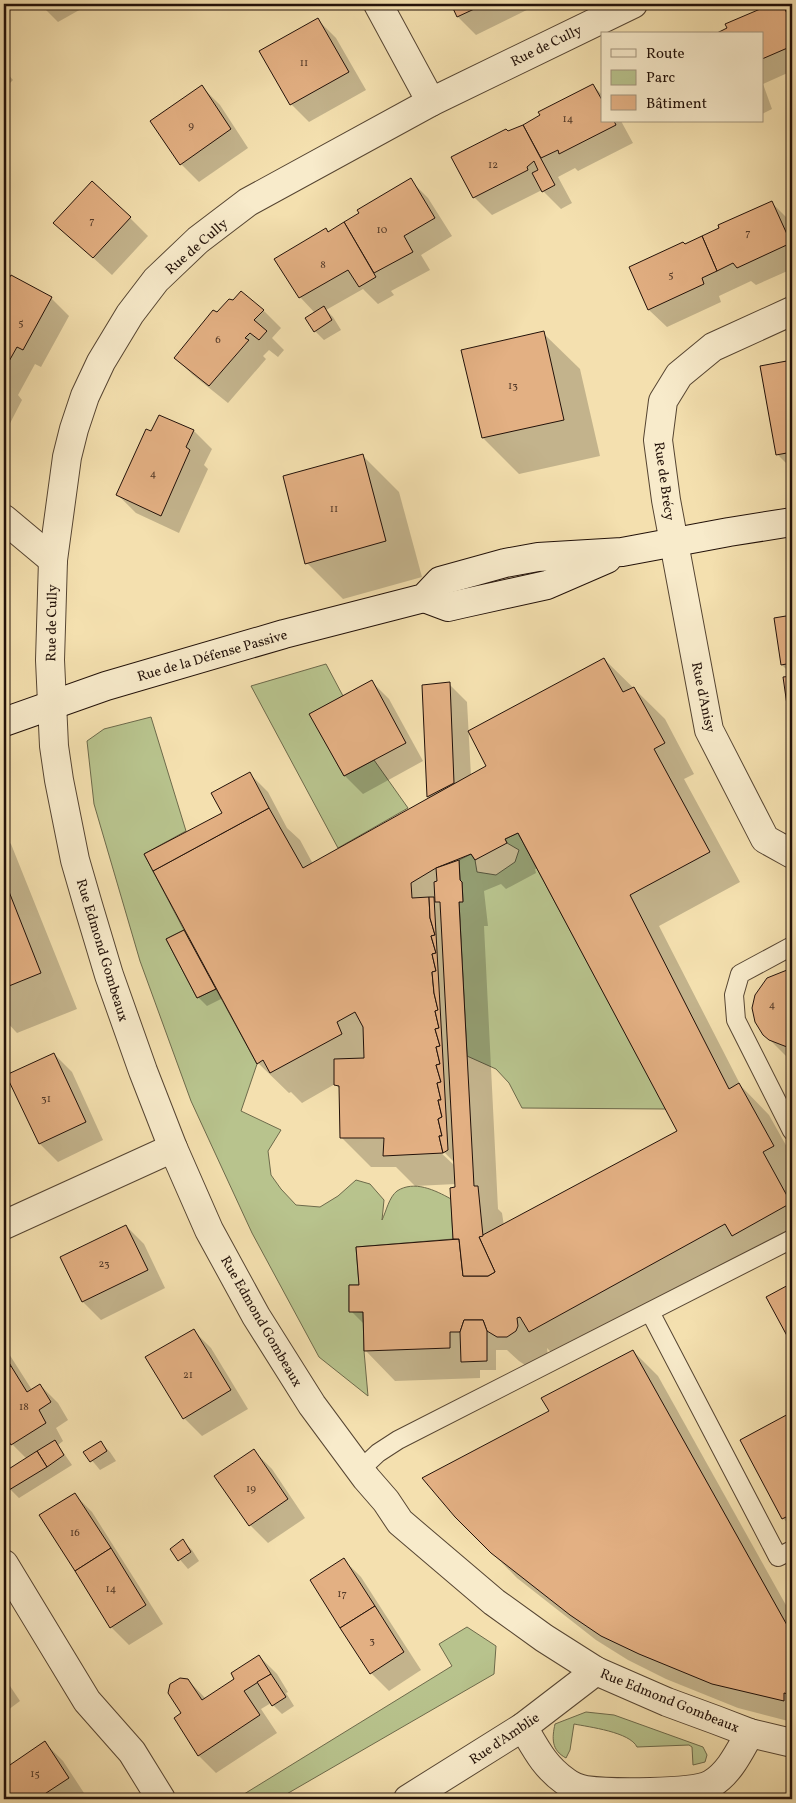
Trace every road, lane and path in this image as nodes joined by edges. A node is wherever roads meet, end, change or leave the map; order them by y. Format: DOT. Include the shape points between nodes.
graph roads {
  1 [pos="378,4"];
  2 [pos="633,4"];
  3 [pos="431,102"];
  4 [pos="792,311"];
  5 [pos="4,519"];
  6 [pos="792,522"];
  7 [pos="674,543"];
  8 [pos="53,560"];
  9 [pos="52,705"];
  10 [pos="4,722"];
  11 [pos="792,854"];
  12 [pos="792,946"];
  13 [pos="792,1131"];
  14 [pos="173,1148"];
  15 [pos="4,1225"];
  16 [pos="792,1239"];
  17 [pos="650,1312"];
  18 [pos="360,1470"];
  19 [pos="792,1550"];
  20 [pos="4,1564"];
  21 [pos="596,1671"];
  22 [pos="523,1727"];
  23 [pos="750,1732"];
  24 [pos="792,1743"];
  25 [pos="161,1799"];
  26 [pos="408,1799"];
  1 -- 3 [label="street"];
  2 -- 3 [label="street, Rue de Cully"];
  3 -- 8 [label="street, Rue de Cully" via="248,202 198,240 156,280 114,339 85,396 66,457"];
  4 -- 7 [label="street, Rue de Brécy" via="713,347 679,375 663,401 658,440"];
  5 -- 8 [label="street"];
  6 -- 7 [label="street, Rue de la Défense Passive"];
  7 -- 9 [label="street, Rue de la Défense Passive" via="622,552 538,557 487,567 440,581 424,598 250,644"];
  7 -- 11 [label="street, Rue d'Anisy" via="709,730 765,839"];
  8 -- 9 [label="street, Rue de Cully"];
  9 -- 10 [label="street, Rue de la Défense Passive"];
  9 -- 14 [label="street, Rue Edmond Gombeaux" via="58,780 75,860 109,975"];
  12 -- 13 [label="lane" via="740,974 734,995 736,1020"];
  14 -- 15 [label="street"];
  14 -- 18 [label="street, Rue Edmond Gombeaux" via="210,1230 256,1316 312,1405"];
  16 -- 17 [label="lane"];
  17 -- 18 [label="lane" via="398,1440"];
  17 -- 19 [label="lane" via="778,1557"];
  18 -- 21 [label="street, Rue Edmond Gombeaux" via="400,1522 414,1534 494,1602"];
  20 -- 25 [label="street" via="87,1701 132,1752"];
  21 -- 22 [label="street, Rue d'Amblie"];
  21 -- 23 [label="street, Rue Edmond Gombeaux" via="667,1702"];
  22 -- 23 [label="street, Rue Edmond Gombeaux" via="545,1764 566,1782 583,1790 626,1792 687,1790 710,1785 724,1774"];
  22 -- 26 [label="street, Rue d'Amblie"];
  23 -- 24 [label="street, Rue Edmond Gombeaux"];
}
